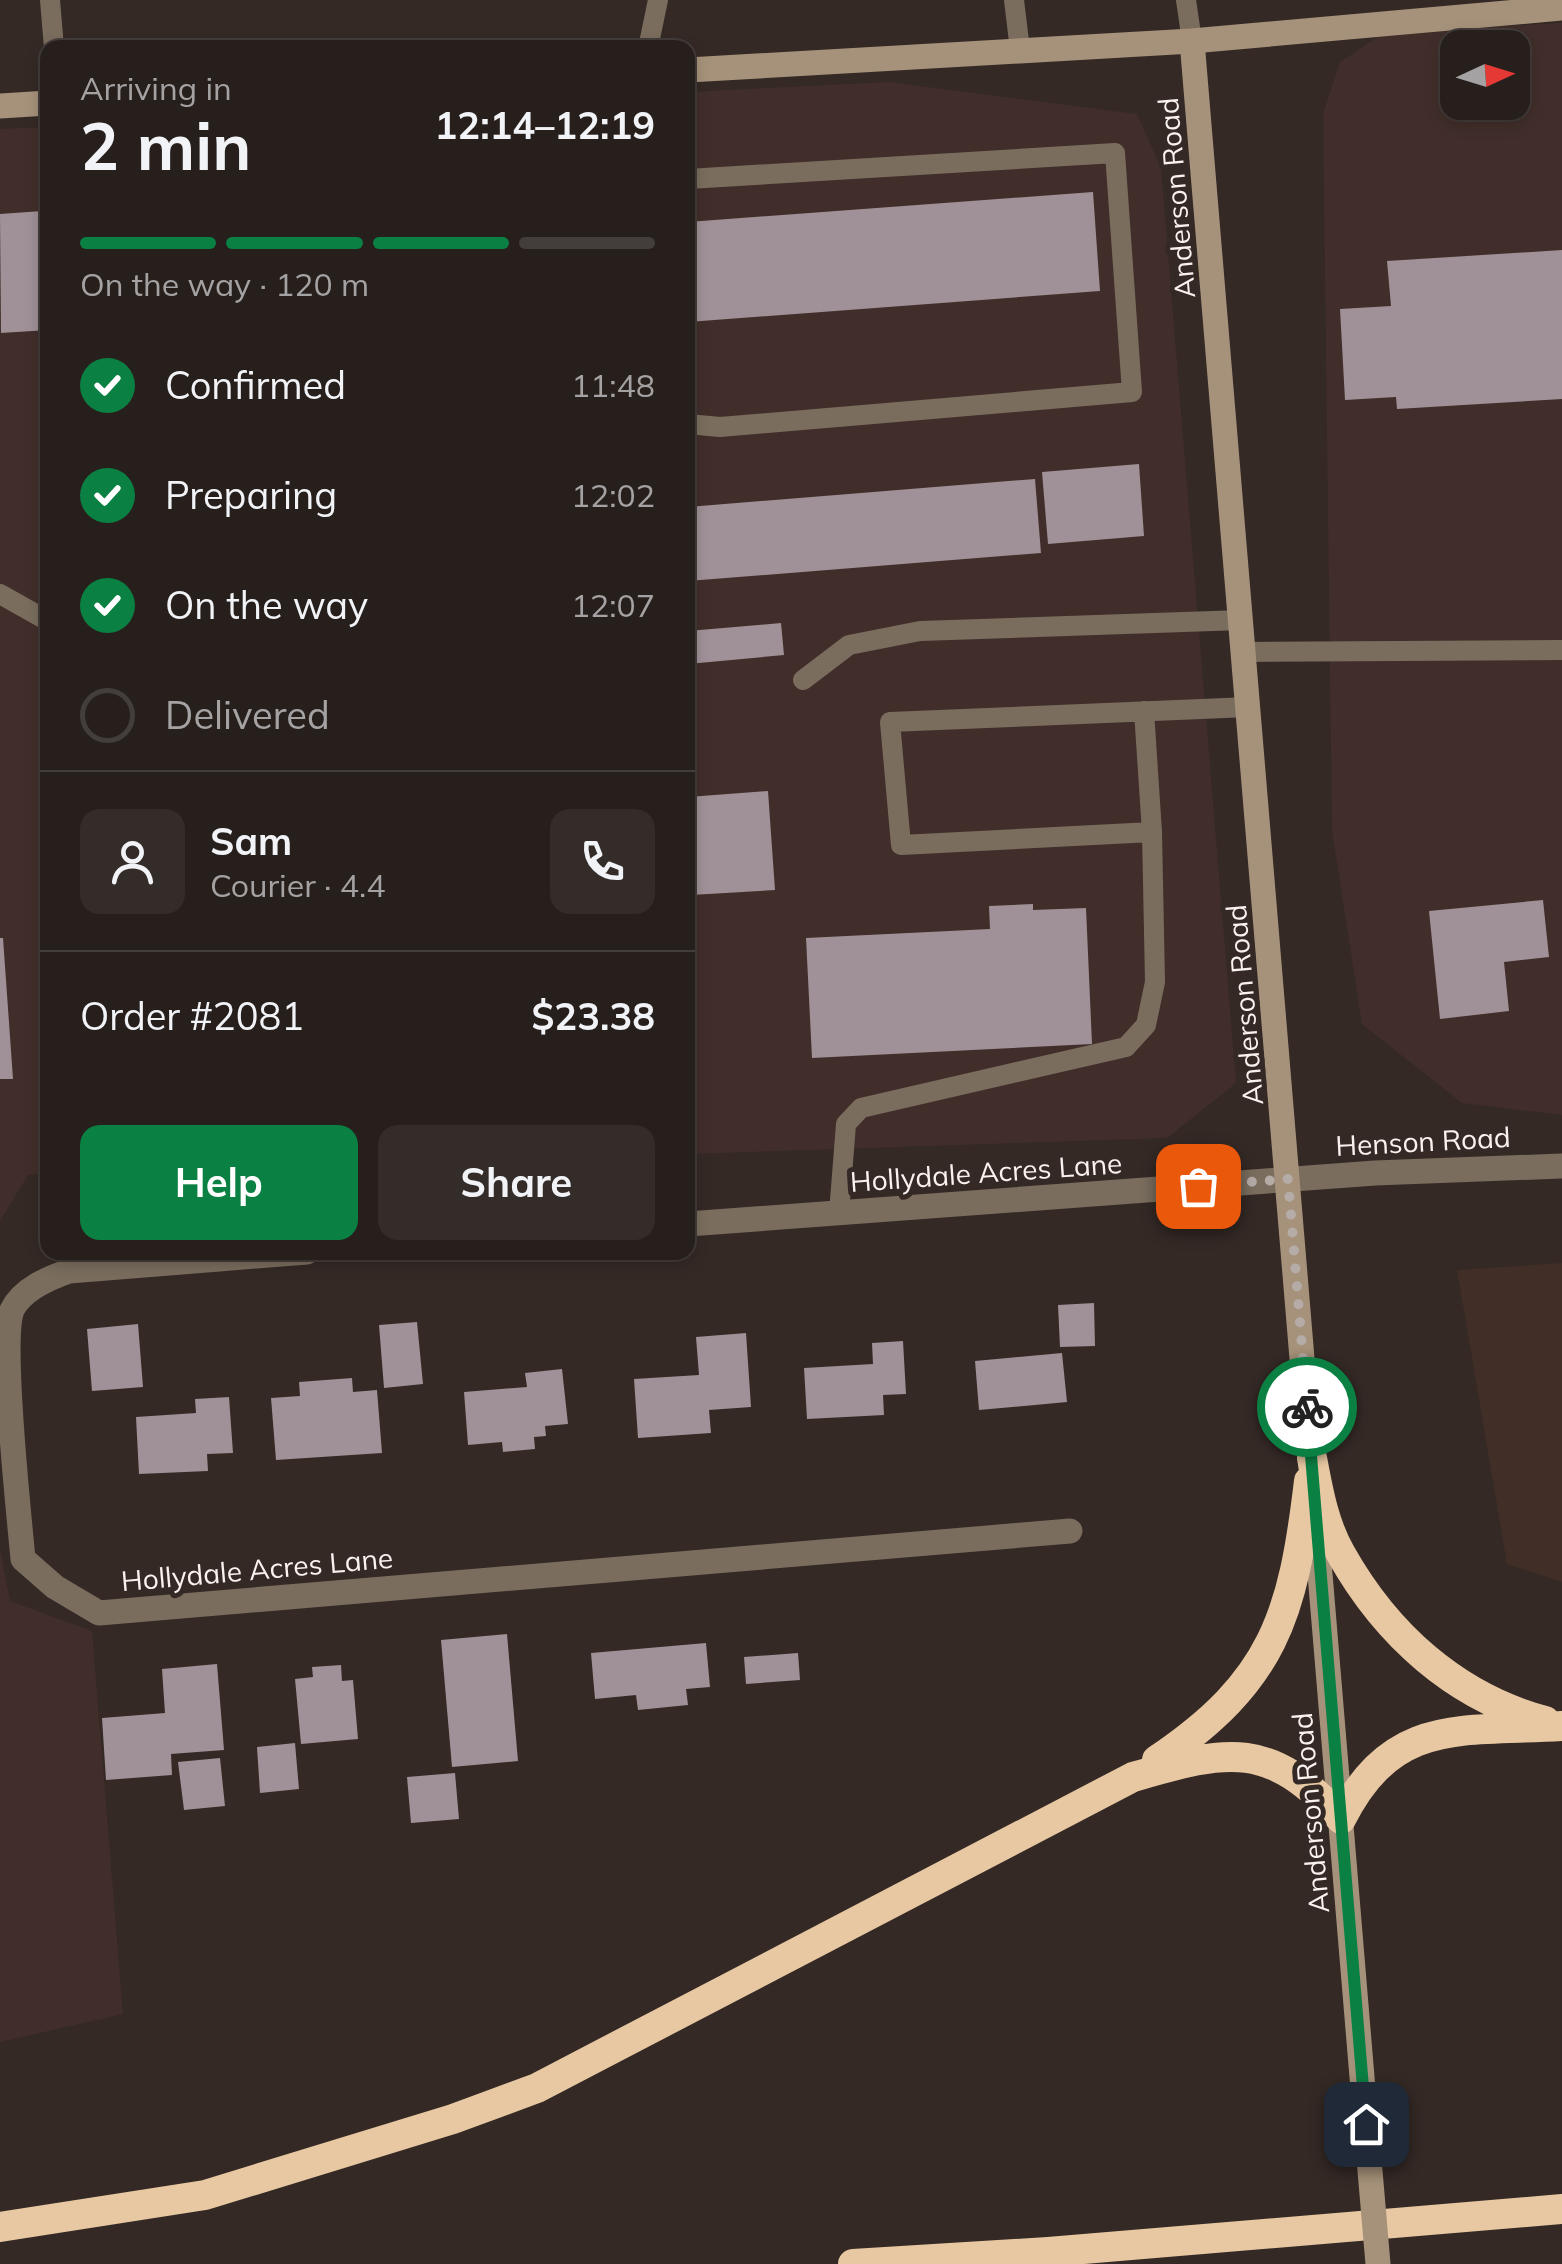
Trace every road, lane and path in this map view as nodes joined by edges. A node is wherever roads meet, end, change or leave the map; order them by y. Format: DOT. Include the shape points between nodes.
graph roads {
  1 [pos="50,0"];
  2 [pos="658,0"];
  3 [pos="1014,0"];
  4 [pos="1186,0"];
  5 [pos="1562,8"];
  6 [pos="1417,10"];
  7 [pos="53,40"];
  8 [pos="650,40"];
  9 [pos="1192,41"];
  10 [pos="1020,50"];
  11 [pos="695,70"];
  12 [pos="40,104"];
  13 [pos="0,106"];
  14 [pos="695,179"];
  15 [pos="695,425"];
  16 [pos="0,594"];
  17 [pos="40,616"];
  18 [pos="1242,620"];
  19 [pos="1562,650"];
  20 [pos="1244,652"];
  21 [pos="803,680"];
  22 [pos="1249,707"];
  23 [pos="1144,712"];
  24 [pos="1152,832"];
  25 [pos="1562,1166"];
  26 [pos="1288,1179"];
  27 [pos="838,1213"];
  28 [pos="695,1223"];
  29 [pos="142,1260"];
  30 [pos="6,1311"];
  31 [pos="1312,1458"];
  32 [pos="1070,1531"];
  33 [pos="1562,1726"];
  34 [pos="1133,1777"];
  35 [pos="1341,1820"];
  36 [pos="1562,2209"];
  37 [pos="0,2227"];
  38 [pos="853,2264"];
  39 [pos="1378,2264"];
  1 -- 7 [label="lane"];
  2 -- 8 [label="lane"];
  3 -- 10 [label="lane"];
  4 -- 9 [label="lane"];
  5 -- 6 [label="street"];
  6 -- 9 [label="street"];
  9 -- 10 [label="street"];
  9 -- 18 [label="street, Anderson Road"];
  10 -- 11 [label="street"];
  12 -- 13 [label="street"];
  14 -- 15 [label="lane" via="1115,153 1132,392"];
  16 -- 17 [label="lane"];
  18 -- 20 [label="street, Anderson Road"];
  18 -- 21 [label="lane" via="920,631 849,645"];
  19 -- 20 [label="lane"];
  20 -- 22 [label="street, Anderson Road"];
  22 -- 23 [label="lane"];
  22 -- 26 [label="street, Anderson Road"];
  23 -- 24 [label="lane"];
  23 -- 24 [label="lane" via="890,722 901,845"];
  24 -- 27 [label="lane" via="1155,982 1146,1025 1126,1047 861,1108 846,1124"];
  25 -- 26 [label="street, Henson Road"];
  26 -- 27 [label="street, Hollydale Acres Lane"];
  26 -- 31 [label="street, Anderson Road"];
  27 -- 28 [label="street, Hollydale Acres Lane"];
  29 -- 30 [label="street, Hollydale Acres Lane" via="41,1281"];
  30 -- 32 [label="street, Hollydale Acres Lane" via="23,1559 99,1612"];
  31 -- 33 [label="highway" via="1339,1552 1394,1627 1431,1666 1472,1693"];
  31 -- 34 [label="highway" via="1300,1554 1278,1632 1217,1715"];
  31 -- 35 [label="street, Anderson Road"];
  33 -- 35 [label="highway" via="1445,1732 1412,1743 1385,1757 1358,1785"];
  34 -- 35 [label="highway" via="1192,1760 1262,1760 1314,1790"];
  34 -- 37 [label="highway" via="536,2088 205,2196"];
  35 -- 39 [label="street, Anderson Road, bridge"];
  36 -- 38 [label="highway"];
}
